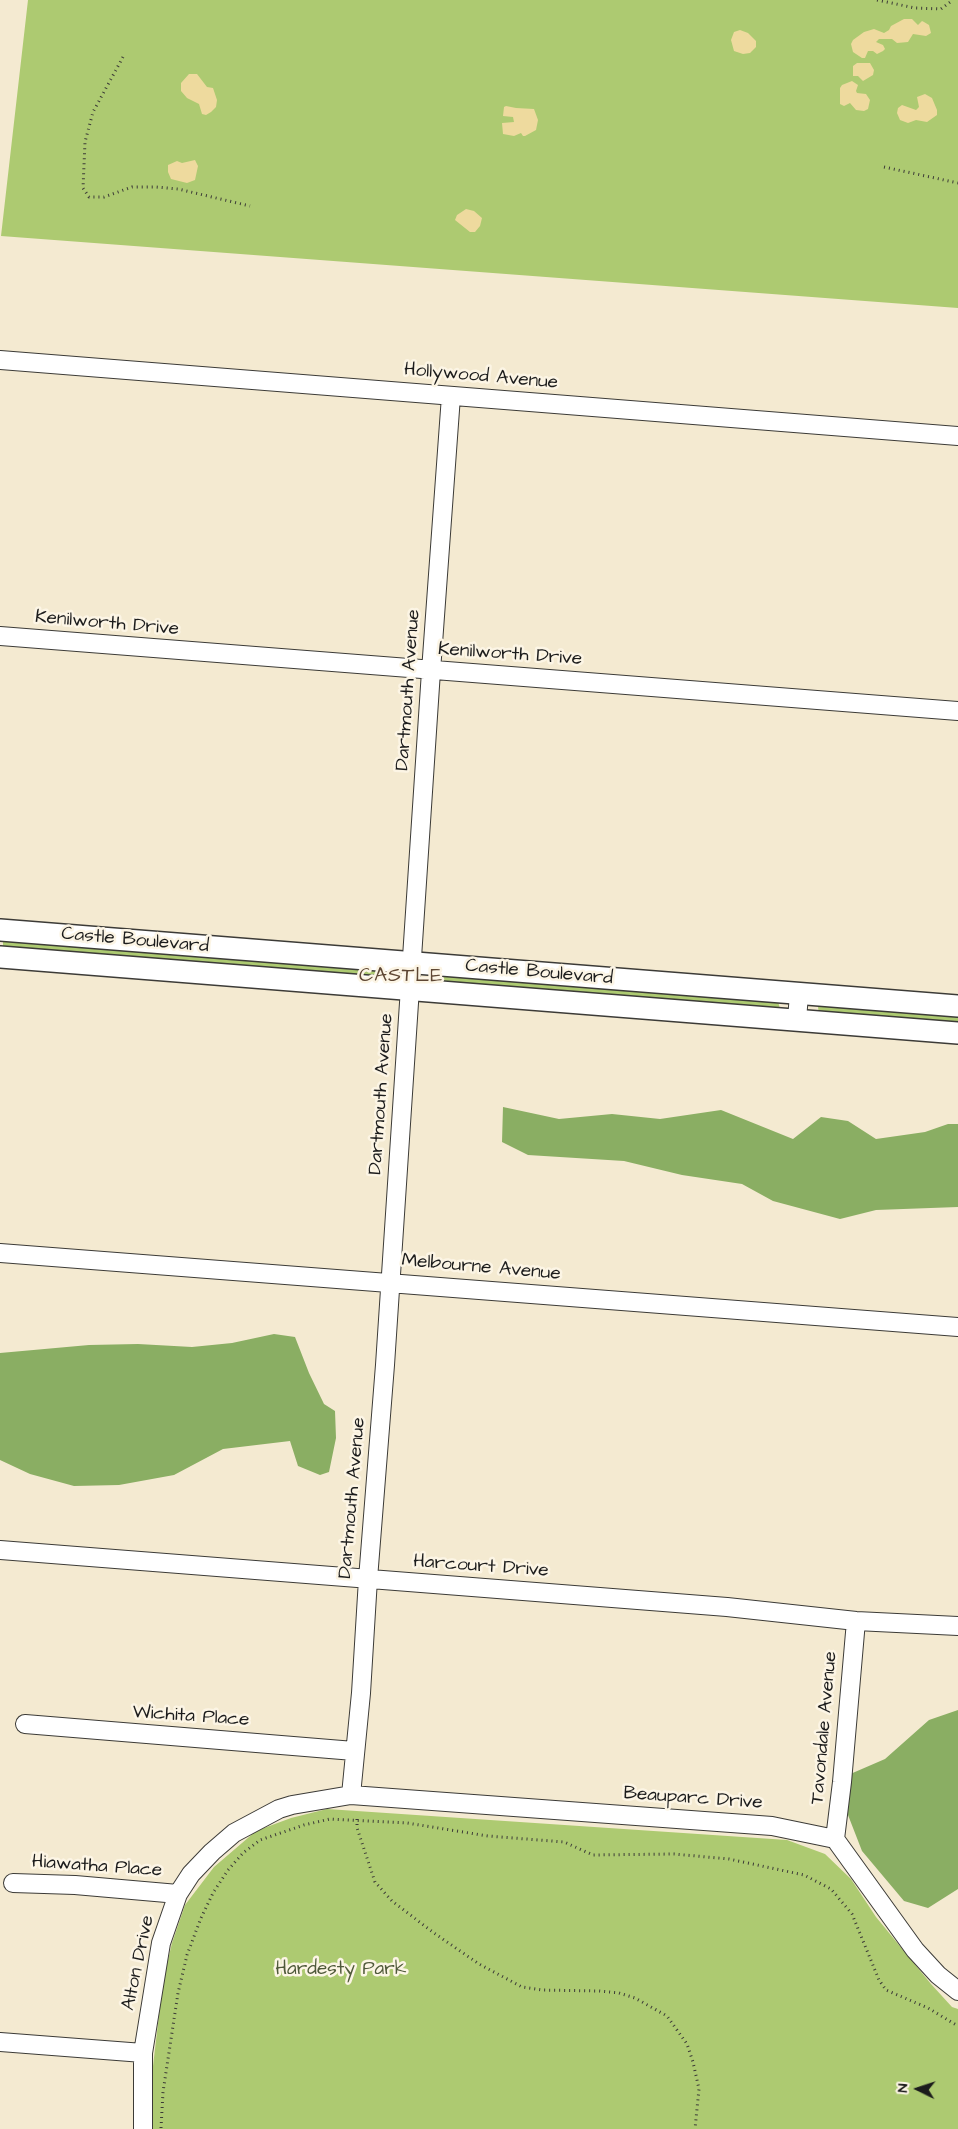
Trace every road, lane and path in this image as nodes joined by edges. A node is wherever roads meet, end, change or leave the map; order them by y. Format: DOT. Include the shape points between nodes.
graph roads {
  1 [pos="877,0"];
  2 [pos="953,0"];
  3 [pos="123,57"];
  4 [pos="884,167"];
  5 [pos="958,182"];
  6 [pos="250,206"];
  7 [pos="0,360"];
  8 [pos="452,396"];
  9 [pos="958,436"];
  10 [pos="0,636"];
  11 [pos="431,671"];
  12 [pos="958,712"];
  13 [pos="0,930"];
  14 [pos="0,957"];
  15 [pos="412,962"];
  16 [pos="411,989"];
  17 [pos="799,994"];
  18 [pos="958,1006"];
  19 [pos="797,1020"];
  20 [pos="958,1033"];
  21 [pos="0,1253"];
  22 [pos="391,1282"];
  23 [pos="958,1327"];
  24 [pos="0,1550"];
  25 [pos="368,1579"];
  26 [pos="856,1621"];
  27 [pos="958,1626"];
  28 [pos="25,1724"];
  29 [pos="354,1752"];
  30 [pos="351,1794"];
  31 [pos="356,1819"];
  32 [pos="835,1839"];
  33 [pos="13,1883"];
  34 [pos="178,1894"];
  35 [pos="958,1991"];
  36 [pos="958,2026"];
  37 [pos="0,2042"];
  38 [pos="142,2053"];
  39 [pos="142,2129"];
  40 [pos="161,2129"];
  41 [pos="695,2129"];
  1 -- 2 [label="path" via="941,10"];
  3 -- 6 [label="path" via="93,112 85,142 83,188 89,197 104,197 132,187 156,187"];
  4 -- 5 [label="path"];
  7 -- 8 [label="street, Hollywood Avenue"];
  8 -- 9 [label="street, Hollywood Avenue"];
  8 -- 11 [label="street, Dartmouth Avenue"];
  10 -- 11 [label="street, Kenilworth Drive"];
  11 -- 12 [label="street, Kenilworth Drive"];
  11 -- 15 [label="street, Dartmouth Avenue"];
  13 -- 15 [label="street, Castle Boulevard"];
  14 -- 16 [label="street, Castle Boulevard"];
  15 -- 16 [label="street, Dartmouth Avenue"];
  15 -- 17 [label="street, Castle Boulevard"];
  16 -- 19 [label="street, Castle Boulevard"];
  16 -- 22 [label="street, Dartmouth Avenue"];
  17 -- 18 [label="street, Castle Boulevard"];
  17 -- 19 [label="street"];
  19 -- 20 [label="street, Castle Boulevard"];
  21 -- 22 [label="street, Melbourne Avenue"];
  22 -- 23 [label="street, Melbourne Avenue"];
  22 -- 25 [label="street, Dartmouth Avenue"];
  24 -- 25 [label="street, Harcourt Drive"];
  25 -- 26 [label="street, Harcourt Drive" via="736,1608"];
  25 -- 29 [label="street, Dartmouth Avenue"];
  26 -- 27 [label="street, Harcourt Drive"];
  26 -- 32 [label="street, Tavondale Avenue"];
  28 -- 29 [label="street, Wichita Place"];
  29 -- 30 [label="street, Dartmouth Avenue"];
  30 -- 32 [label="street, Beauparc Drive" via="772,1826"];
  30 -- 34 [label="street, Alton Drive" via="279,1809 234,1833 191,1874"];
  31 -- 36 [label="path" via="407,1822 488,1836 564,1842 594,1856 674,1854 730,1859 804,1875 831,1889 852,1914 886,1990 928,2008"];
  31 -- 40 [label="path" via="330,1819 260,1840 228,1870 201,1918 187,1954 163,2092"];
  31 -- 41 [label="path" via="375,1882 392,1901 480,1964 522,1987 619,1993 668,2016 687,2044 693,2062 699,2089"];
  32 -- 35 [label="street" via="915,1950"];
  33 -- 34 [label="street, Hiawatha Place"];
  34 -- 38 [label="street, Alton Drive" via="160,1943"];
  37 -- 38 [label="street"];
  38 -- 39 [label="street, Alton Drive"];
}
